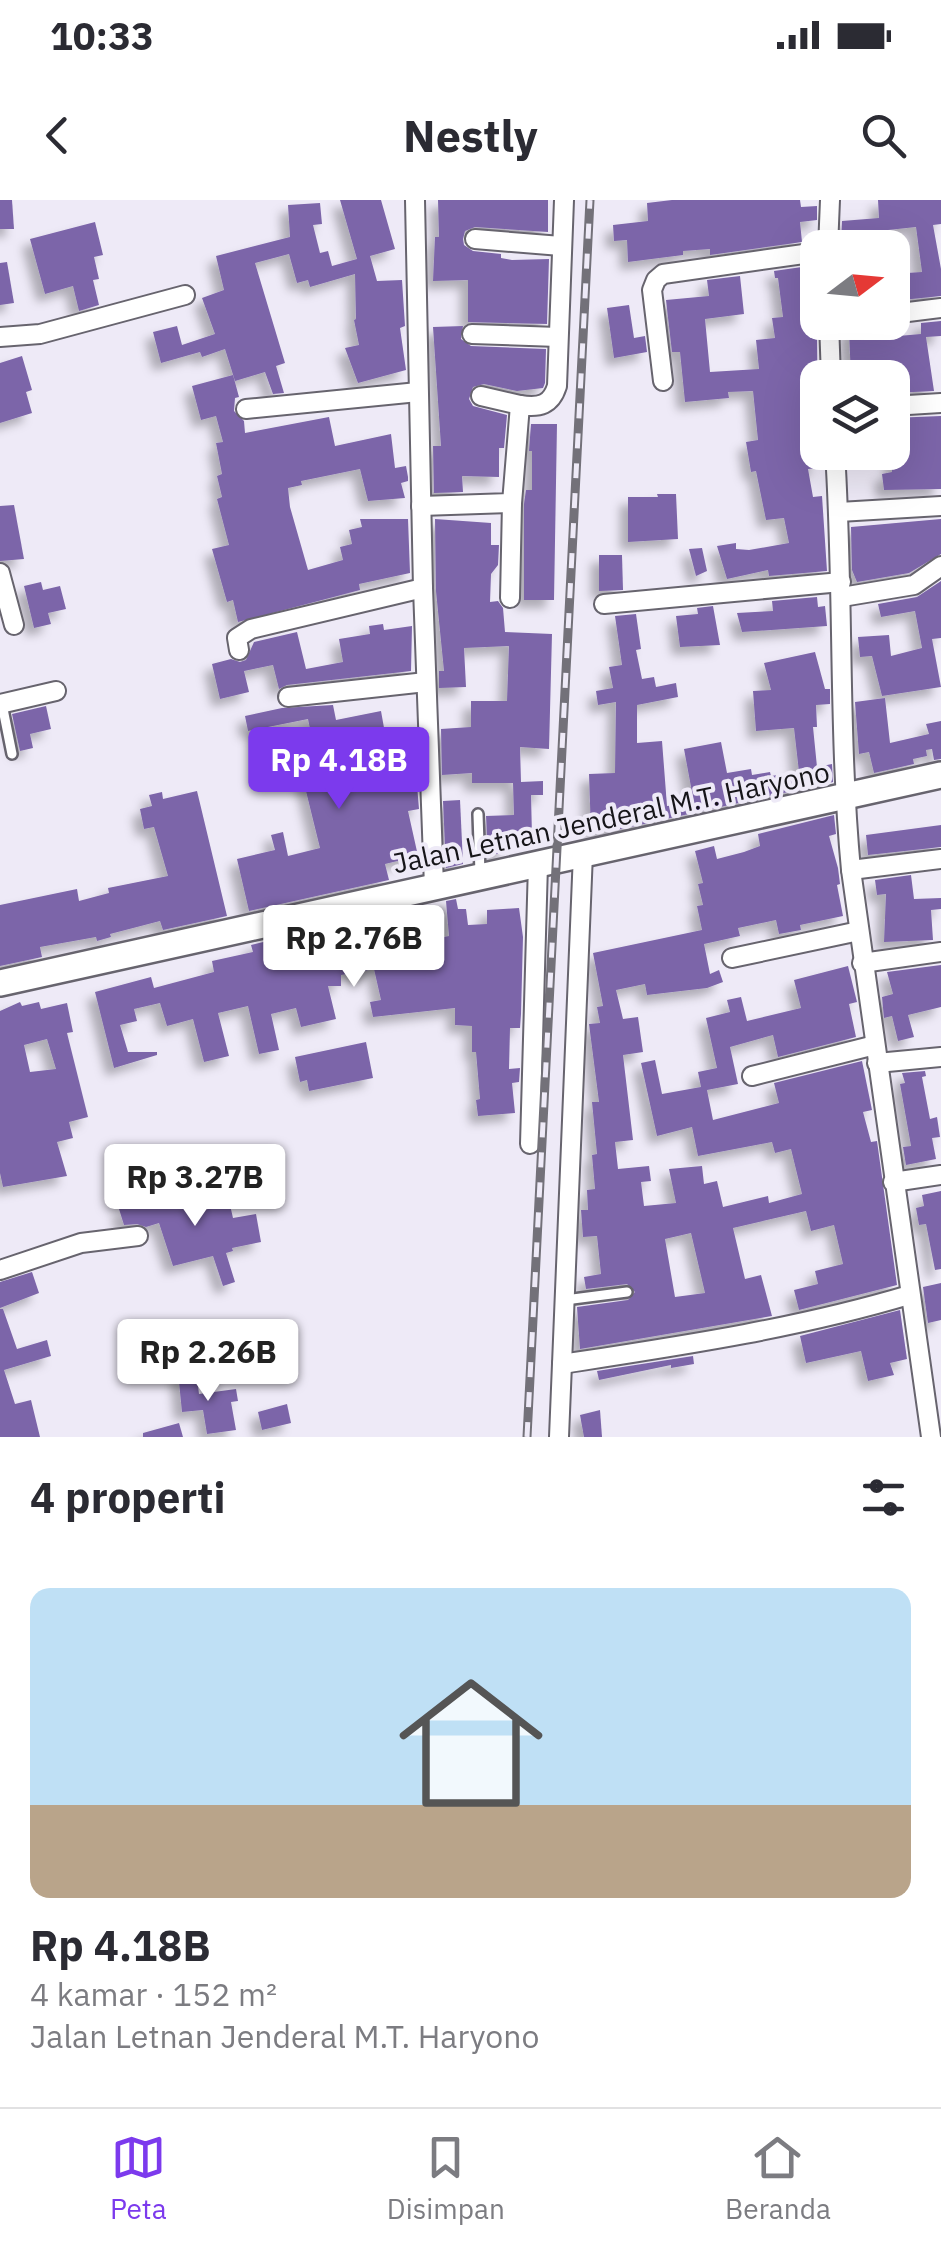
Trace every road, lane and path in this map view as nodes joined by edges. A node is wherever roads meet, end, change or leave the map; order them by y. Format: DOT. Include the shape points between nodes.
graph roads {
  1 [pos="415,200"];
  2 [pos="564,200"];
  3 [pos="830,200"];
  4 [pos="829,230"];
  5 [pos="476,239"];
  6 [pos="561,246"];
  7 [pos="800,255"];
  8 [pos="185,295"];
  9 [pos="941,308"];
  10 [pos="910,312"];
  11 [pos="472,334"];
  12 [pos="0,337"];
  13 [pos="558,337"];
  14 [pos="662,381"];
  15 [pos="418,392"];
  16 [pos="481,396"];
  17 [pos="941,402"];
  18 [pos="520,405"];
  19 [pos="910,405"];
  20 [pos="246,409"];
  21 [pos="836,470"];
  22 [pos="512,502"];
  23 [pos="421,506"];
  24 [pos="941,506"];
  25 [pos="839,512"];
  26 [pos="941,566"];
  27 [pos="0,573"];
  28 [pos="423,588"];
  29 [pos="841,589"];
  30 [pos="510,598"];
  31 [pos="604,604"];
  32 [pos="14,624"];
  33 [pos="238,650"];
  34 [pos="426,682"];
  35 [pos="56,691"];
  36 [pos="288,696"];
  37 [pos="1,704"];
  38 [pos="12,754"];
  39 [pos="941,775"];
  40 [pos="844,798"];
  41 [pos="478,814"];
  42 [pos="583,853"];
  43 [pos="941,859"];
  44 [pos="538,864"];
  45 [pos="851,870"];
  46 [pos="480,876"];
  47 [pos="434,886"];
  48 [pos="859,932"];
  49 [pos="941,952"];
  50 [pos="732,958"];
  51 [pos="862,962"];
  52 [pos="0,984"];
  53 [pos="876,1054"];
  54 [pos="941,1057"];
  55 [pos="752,1076"];
  56 [pos="530,1144"];
  57 [pos="941,1175"];
  58 [pos="893,1182"];
  59 [pos="138,1236"];
  60 [pos="0,1270"];
  61 [pos="628,1292"];
  62 [pos="908,1295"];
  63 [pos="564,1300"];
  64 [pos="562,1364"];
  65 [pos="934,1430"];
  66 [pos="559,1437"];
  1 -- 15 [label="street"];
  2 -- 6 [label="street"];
  3 -- 4 [label="street"];
  5 -- 6 [label="street"];
  6 -- 13 [label="street"];
  7 -- 14 [label="street" via="656,280"];
  8 -- 12 [label="street" via="40,334"];
  9 -- 10 [label="street"];
  11 -- 13 [label="street"];
  13 -- 18 [label="street" via="554,394 542,406"];
  15 -- 20 [label="street"];
  15 -- 23 [label="street"];
  16 -- 18 [label="street"];
  17 -- 19 [label="street"];
  18 -- 22 [label="street"];
  21 -- 25 [label="street"];
  22 -- 23 [label="street"];
  22 -- 30 [label="street"];
  23 -- 28 [label="street"];
  24 -- 25 [label="street"];
  25 -- 29 [label="street"];
  26 -- 29 [label="street" via="914,585"];
  27 -- 32 [label="street"];
  28 -- 33 [label="street" via="251,629 237,638"];
  28 -- 34 [label="street"];
  29 -- 31 [label="street"];
  29 -- 40 [label="street"];
  34 -- 36 [label="street"];
  34 -- 47 [label="street"];
  35 -- 37 [label="street"];
  37 -- 38 [label="lane"];
  39 -- 40 [label="main road, Jalan Letnan Jenderal M.T. Haryono"];
  40 -- 42 [label="main road, Jalan Letnan Jenderal M.T. Haryono"];
  40 -- 45 [label="street"];
  41 -- 46 [label="lane"];
  42 -- 44 [label="main road, Jalan Letnan Jenderal M.T. Haryono"];
  42 -- 63 [label="street"];
  43 -- 45 [label="street"];
  44 -- 46 [label="main road, Jalan Letnan Jenderal M.T. Haryono"];
  44 -- 56 [label="street"];
  45 -- 48 [label="street"];
  46 -- 47 [label="main road, Jalan Letnan Jenderal M.T. Haryono"];
  47 -- 52 [label="main road, Jalan Letnan Jenderal M.T. Haryono"];
  48 -- 50 [label="street"];
  48 -- 51 [label="street"];
  49 -- 51 [label="street"];
  51 -- 53 [label="street"];
  53 -- 54 [label="street"];
  53 -- 55 [label="street"];
  53 -- 58 [label="street"];
  57 -- 58 [label="street"];
  58 -- 62 [label="street"];
  59 -- 60 [label="street" via="81,1243"];
  61 -- 63 [label="lane"];
  62 -- 64 [label="street" via="770,1331"];
  62 -- 65 [label="street"];
  63 -- 64 [label="street"];
  64 -- 66 [label="street"];
}
